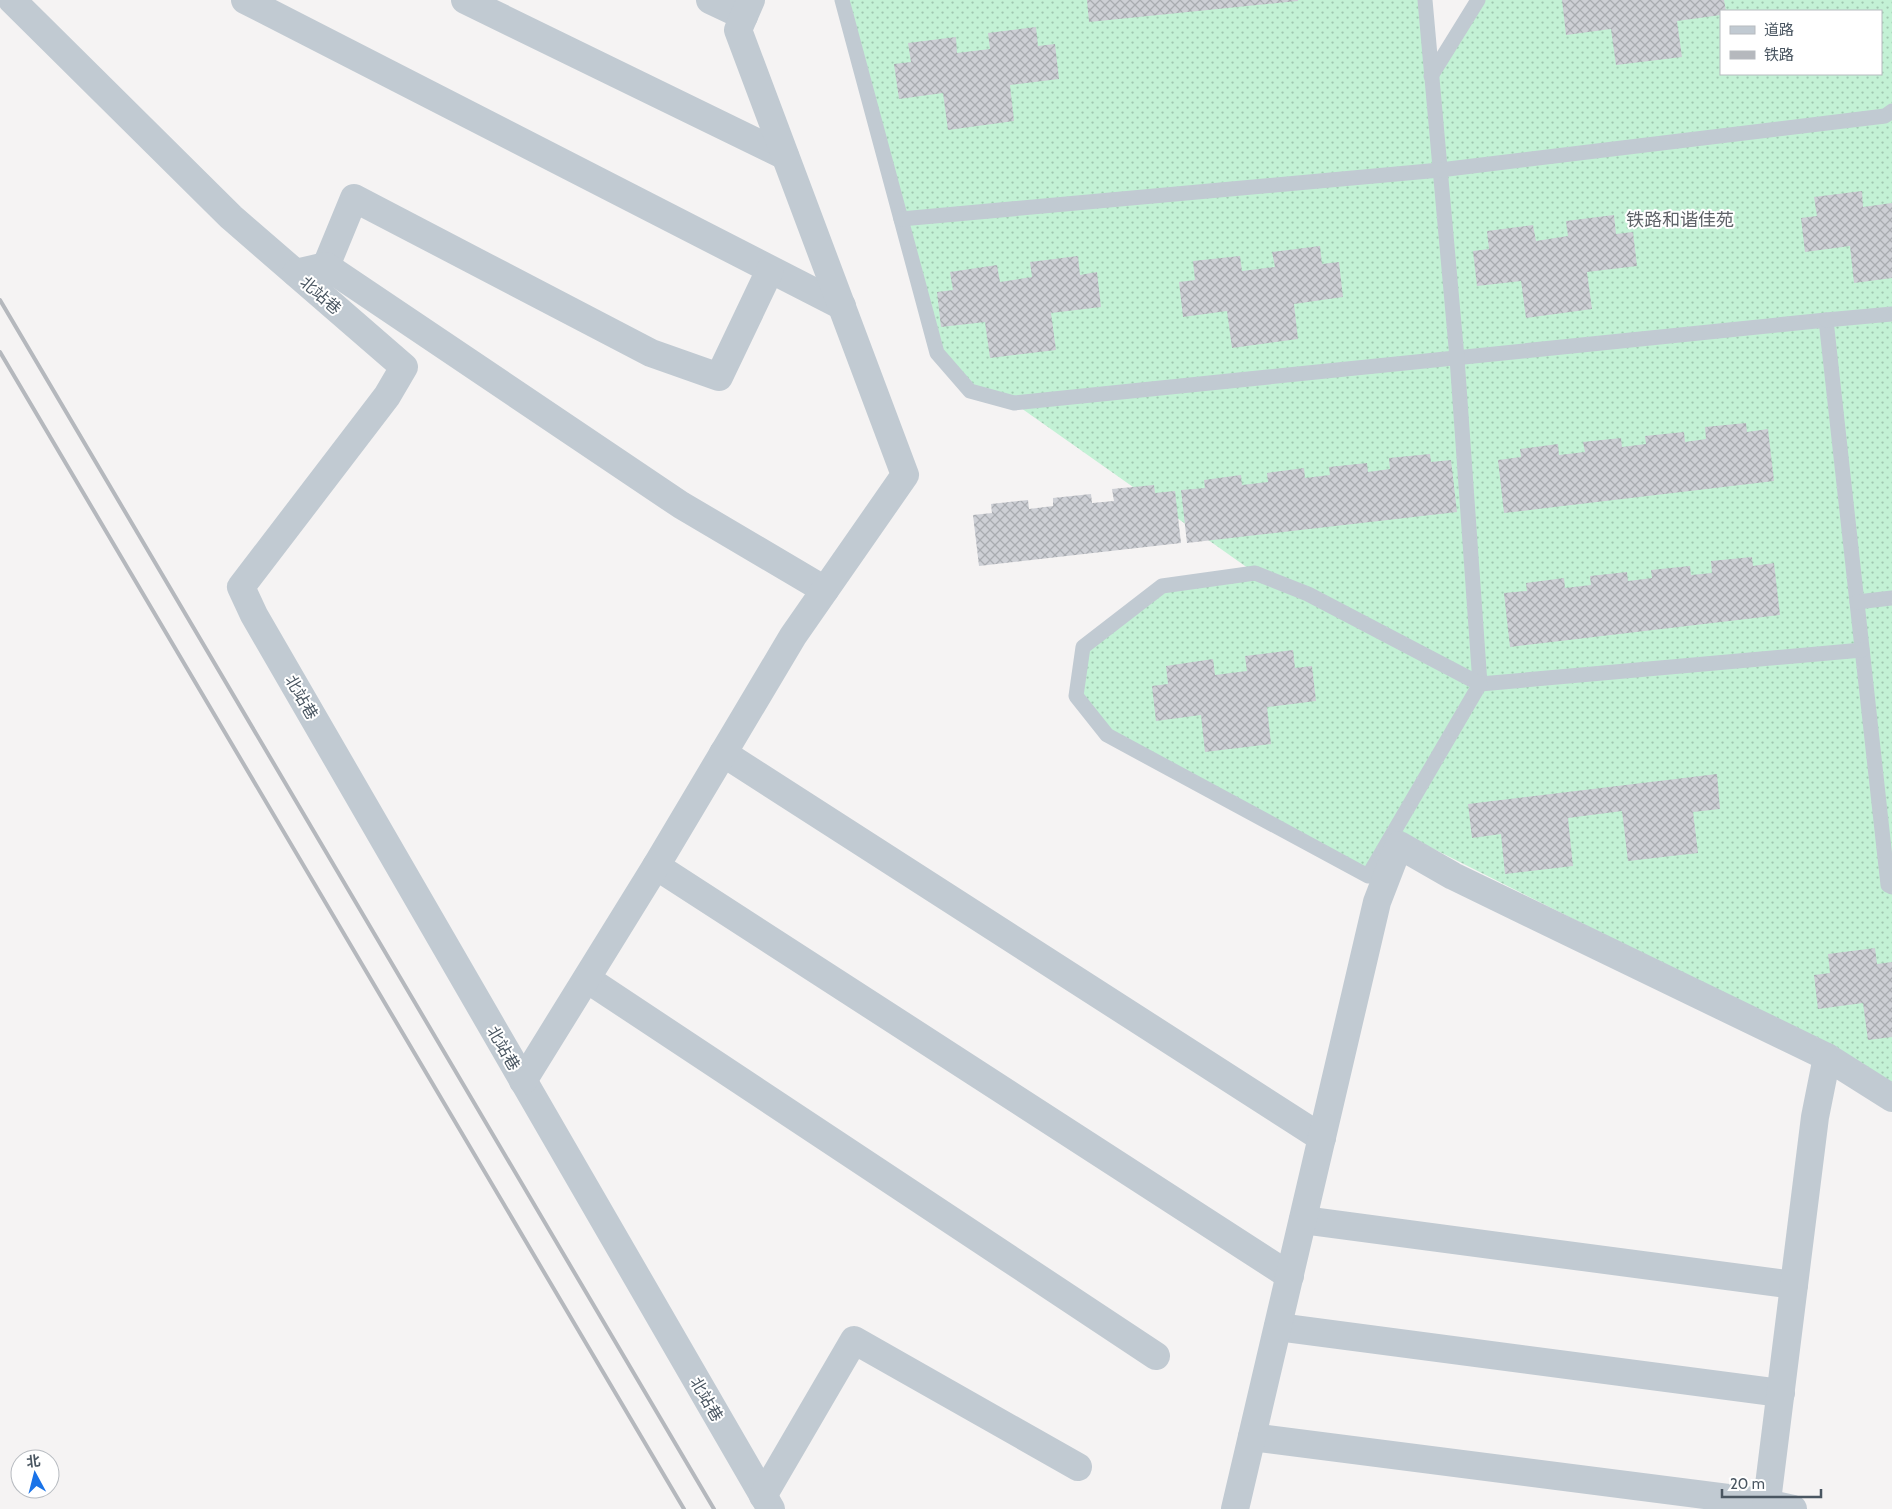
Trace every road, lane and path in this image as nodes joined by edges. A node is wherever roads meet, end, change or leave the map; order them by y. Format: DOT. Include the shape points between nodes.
graph roads {
  1 [pos="12,0"];
  2 [pos="245,0"];
  3 [pos="465,0"];
  4 [pos="710,0"];
  5 [pos="842,0"];
  6 [pos="1425,0"];
  7 [pos="1478,0"];
  8 [pos="748,8"];
  9 [pos="1431,76"];
  10 [pos="1892,111"];
  11 [pos="785,156"];
  12 [pos="1440,170"];
  13 [pos="901,219"];
  14 [pos="326,266"];
  15 [pos="770,270"];
  16 [pos="296,273"];
  17 [pos="842,306"];
  18 [pos="1892,314"];
  19 [pos="1826,320"];
  20 [pos="1457,358"];
  21 [pos="825,590"];
  22 [pos="1892,598"];
  23 [pos="1857,602"];
  24 [pos="1862,650"];
  25 [pos="1480,684"];
  26 [pos="723,753"];
  27 [pos="656,866"];
  28 [pos="1892,887"];
  29 [pos="586,979"];
  30 [pos="1827,1058"];
  31 [pos="524,1081"];
  32 [pos="1892,1098"];
  33 [pos="1322,1138"];
  34 [pos="1303,1220"];
  35 [pos="1290,1276"];
  36 [pos="1794,1285"];
  37 [pos="1278,1327"];
  38 [pos="1156,1356"];
  39 [pos="1781,1393"];
  40 [pos="1252,1437"];
  41 [pos="1078,1467"];
  42 [pos="767,1502"];
  43 [pos="1775,1507"];
  44 [pos="1235,1509"];
  1 -- 16 [label="street, 北站巷" via="231,217"];
  2 -- 15 [label="street"];
  3 -- 11 [label="street"];
  4 -- 8 [label="street"];
  5 -- 13 [label="lane"];
  6 -- 9 [label="lane"];
  7 -- 9 [label="lane"];
  8 -- 11 [label="street" via="738,30"];
  9 -- 12 [label="lane"];
  10 -- 12 [label="lane" via="1885,116"];
  11 -- 17 [label="street"];
  12 -- 13 [label="lane"];
  12 -- 20 [label="lane"];
  13 -- 20 [label="lane" via="937,353 970,391 1014,403"];
  14 -- 15 [label="street" via="354,198 651,353 719,377"];
  14 -- 16 [label="street"];
  14 -- 21 [label="street" via="681,505"];
  15 -- 17 [label="street"];
  16 -- 31 [label="street, 北站巷" via="404,366 387,396 241,587 259,624"];
  17 -- 21 [label="street" via="906,475"];
  18 -- 19 [label="lane"];
  19 -- 20 [label="lane"];
  19 -- 23 [label="lane"];
  20 -- 25 [label="lane"];
  21 -- 26 [label="street" via="793,636"];
  22 -- 23 [label="lane"];
  23 -- 24 [label="lane"];
  24 -- 25 [label="lane"];
  24 -- 28 [label="lane" via="1888,885"];
  25 -- 25 [label="lane" via="1368,876 1108,735 1076,696 1083,647 1162,586 1255,573 1308,594"];
  26 -- 27 [label="street"];
  26 -- 33 [label="street"];
  27 -- 29 [label="street"];
  27 -- 35 [label="street"];
  29 -- 31 [label="street"];
  29 -- 38 [label="street"];
  30 -- 32 [label="street"];
  30 -- 33 [label="street" via="1453,876 1399,845 1377,902"];
  30 -- 36 [label="street" via="1815,1117"];
  31 -- 42 [label="street, 北站巷"];
  33 -- 34 [label="street"];
  34 -- 35 [label="street"];
  34 -- 36 [label="street"];
  35 -- 37 [label="street"];
  36 -- 39 [label="street"];
  37 -- 39 [label="street"];
  37 -- 40 [label="street"];
  39 -- 43 [label="street"];
  40 -- 43 [label="street"];
  40 -- 44 [label="street"];
  41 -- 42 [label="street" via="854,1340"];
}
